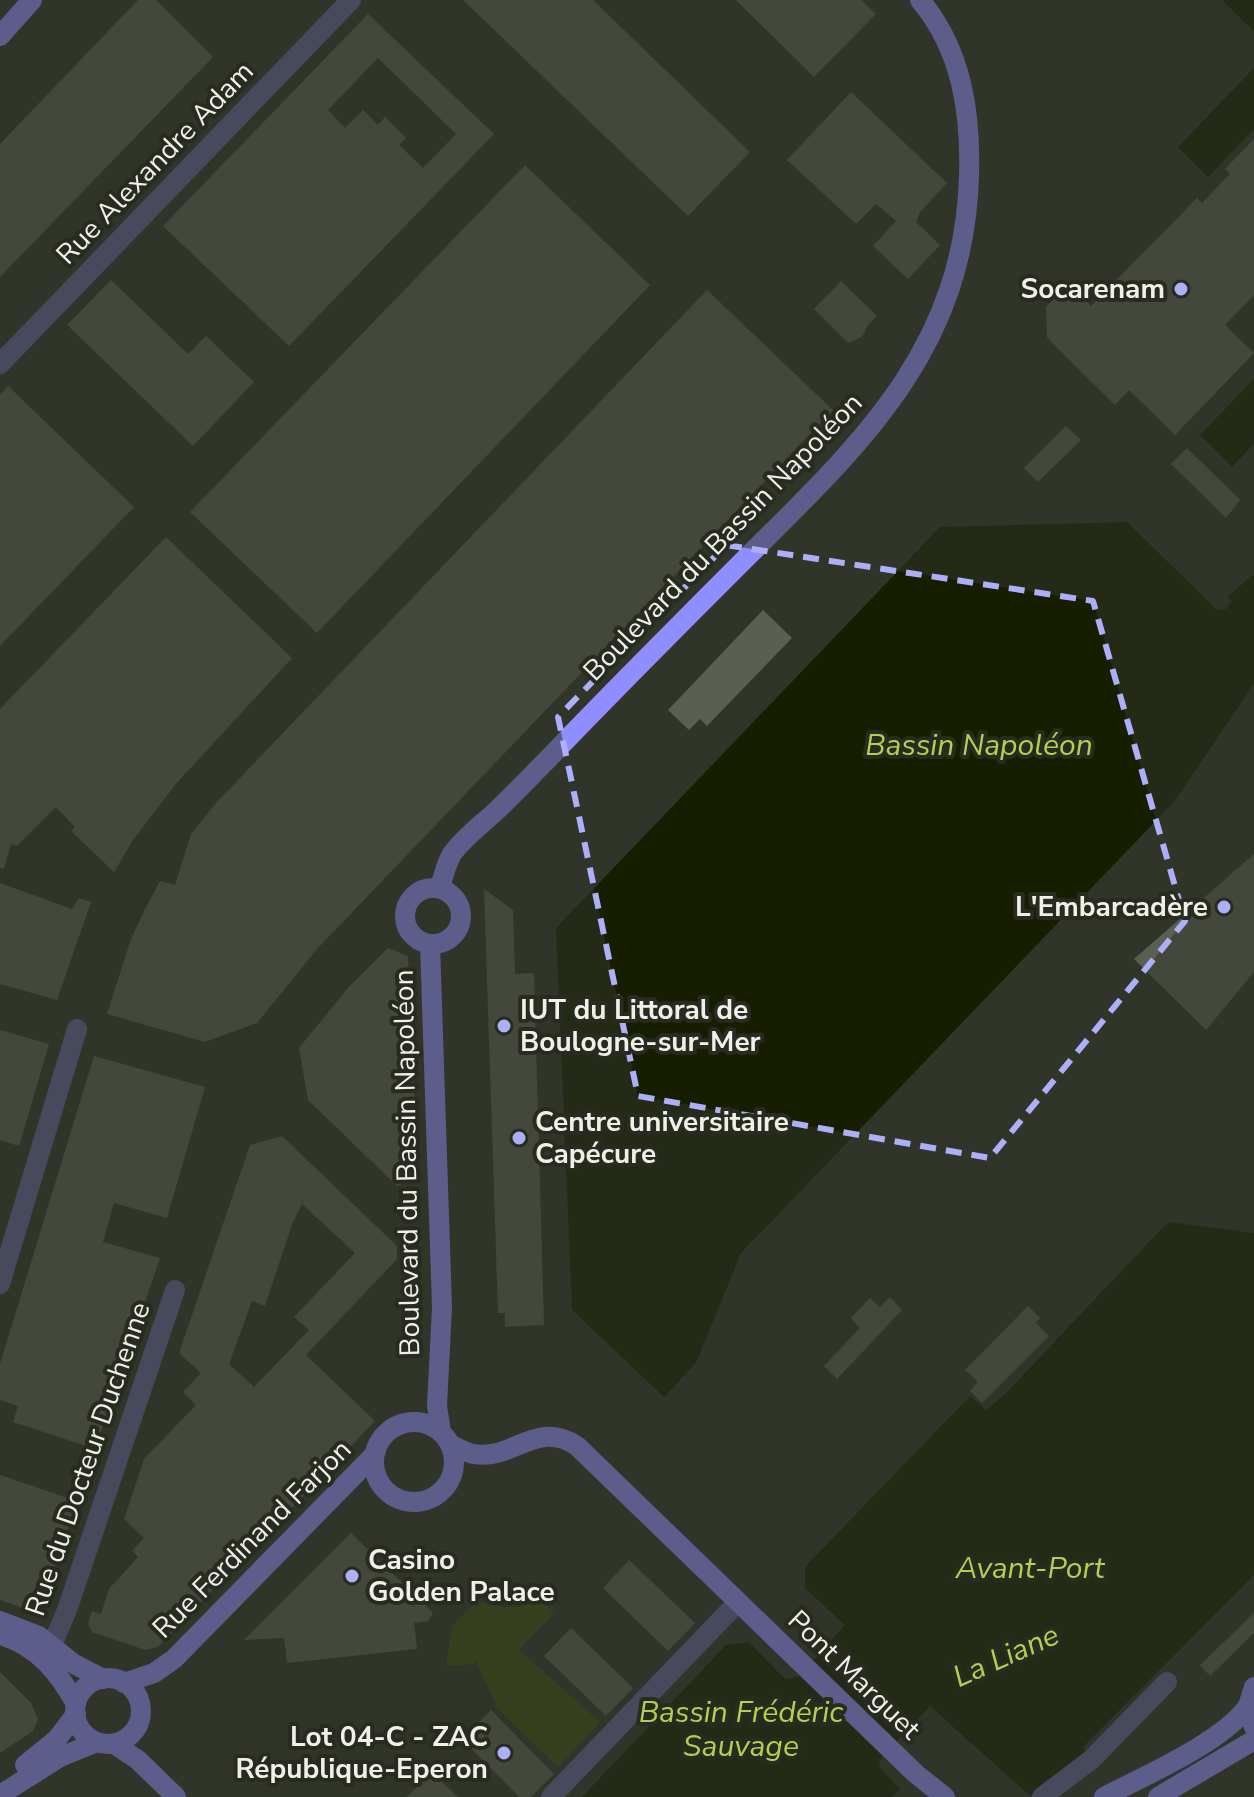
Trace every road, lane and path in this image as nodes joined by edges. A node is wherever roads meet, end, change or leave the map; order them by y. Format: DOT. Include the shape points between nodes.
graph roads {
  1 [pos="32,0"];
  2 [pos="351,0"];
  3 [pos="920,0"];
  4 [pos="0,36"];
  5 [pos="0,364"];
  6 [pos="440,888"];
  7 [pos="430,944"];
  8 [pos="77,1029"];
  9 [pos="0,1284"];
  10 [pos="175,1290"];
  11 [pos="439,1380"];
  12 [pos="398,1425"];
  13 [pos="446,1438"];
  14 [pos="375,1454"];
  15 [pos="738,1602"];
  16 [pos="0,1621"];
  17 [pos="0,1635"];
  18 [pos="52,1645"];
  19 [pos="103,1679"];
  20 [pos="1167,1682"];
  21 [pos="124,1683"];
  22 [pos="1251,1697"];
  23 [pos="76,1709"];
  24 [pos="1254,1727"];
  25 [pos="1254,1740"];
  26 [pos="105,1743"];
  27 [pos="0,1781"];
  28 [pos="0,1795"];
  29 [pos="176,1797"];
  30 [pos="551,1797"];
  31 [pos="945,1797"];
  32 [pos="1042,1797"];
  33 [pos="1104,1797"];
  34 [pos="1158,1797"];
  1 -- 4 [label="main road"];
  2 -- 5 [label="street, Rue Alexandre Adam"];
  3 -- 6 [label="main road, Boulevard du Bassin Napoléon" via="957,64 969,136 963,243 925,349 888,407 842,460 456,849"];
  6 -- 7 [label="main road" via="458,902 461,921 452,938"];
  6 -- 7 [label="main road" via="418,892 406,910 412,934"];
  7 -- 11 [label="main road, Boulevard du Bassin Napoléon" via="442,1307"];
  8 -- 9 [label="street"];
  10 -- 18 [label="street, Rue du Docteur Duchenne"];
  11 -- 12 [label="main road, Boulevard du Bassin Napoléon"];
  11 -- 13 [label="main road, Boulevard du Bassin Napoléon" via="437,1411"];
  12 -- 13 [label="main road" via="421,1422"];
  12 -- 14 [label="main road" via="383,1437"];
  13 -- 14 [label="main road" via="455,1460 450,1480 439,1493 421,1501 400,1499 386,1490 375,1471"];
  13 -- 15 [label="main road" via="483,1455 539,1437 569,1441"];
  14 -- 21 [label="main road, Rue Ferdinand Farjon" via="174,1659"];
  15 -- 30 [label="street"];
  15 -- 31 [label="main road, Pont Marguet"];
  16 -- 18 [label="main road"];
  17 -- 23 [label="main road" via="37,1652 60,1678"];
  18 -- 19 [label="main road"];
  19 -- 21 [label="main road"];
  19 -- 23 [label="main road" via="86,1687"];
  20 -- 32 [label="street" via="1092,1759"];
  21 -- 26 [label="main road" via="138,1697 141,1717 132,1734"];
  22 -- 24 [label="main road"];
  22 -- 33 [label="main road" via="1234,1722"];
  23 -- 26 [label="main road" via="84,1733"];
  23 -- 27 [label="main road" via="50,1745"];
  25 -- 34 [label="main road"];
  26 -- 28 [label="main road" via="67,1753"];
  26 -- 29 [label="main road" via="138,1760"];
}
